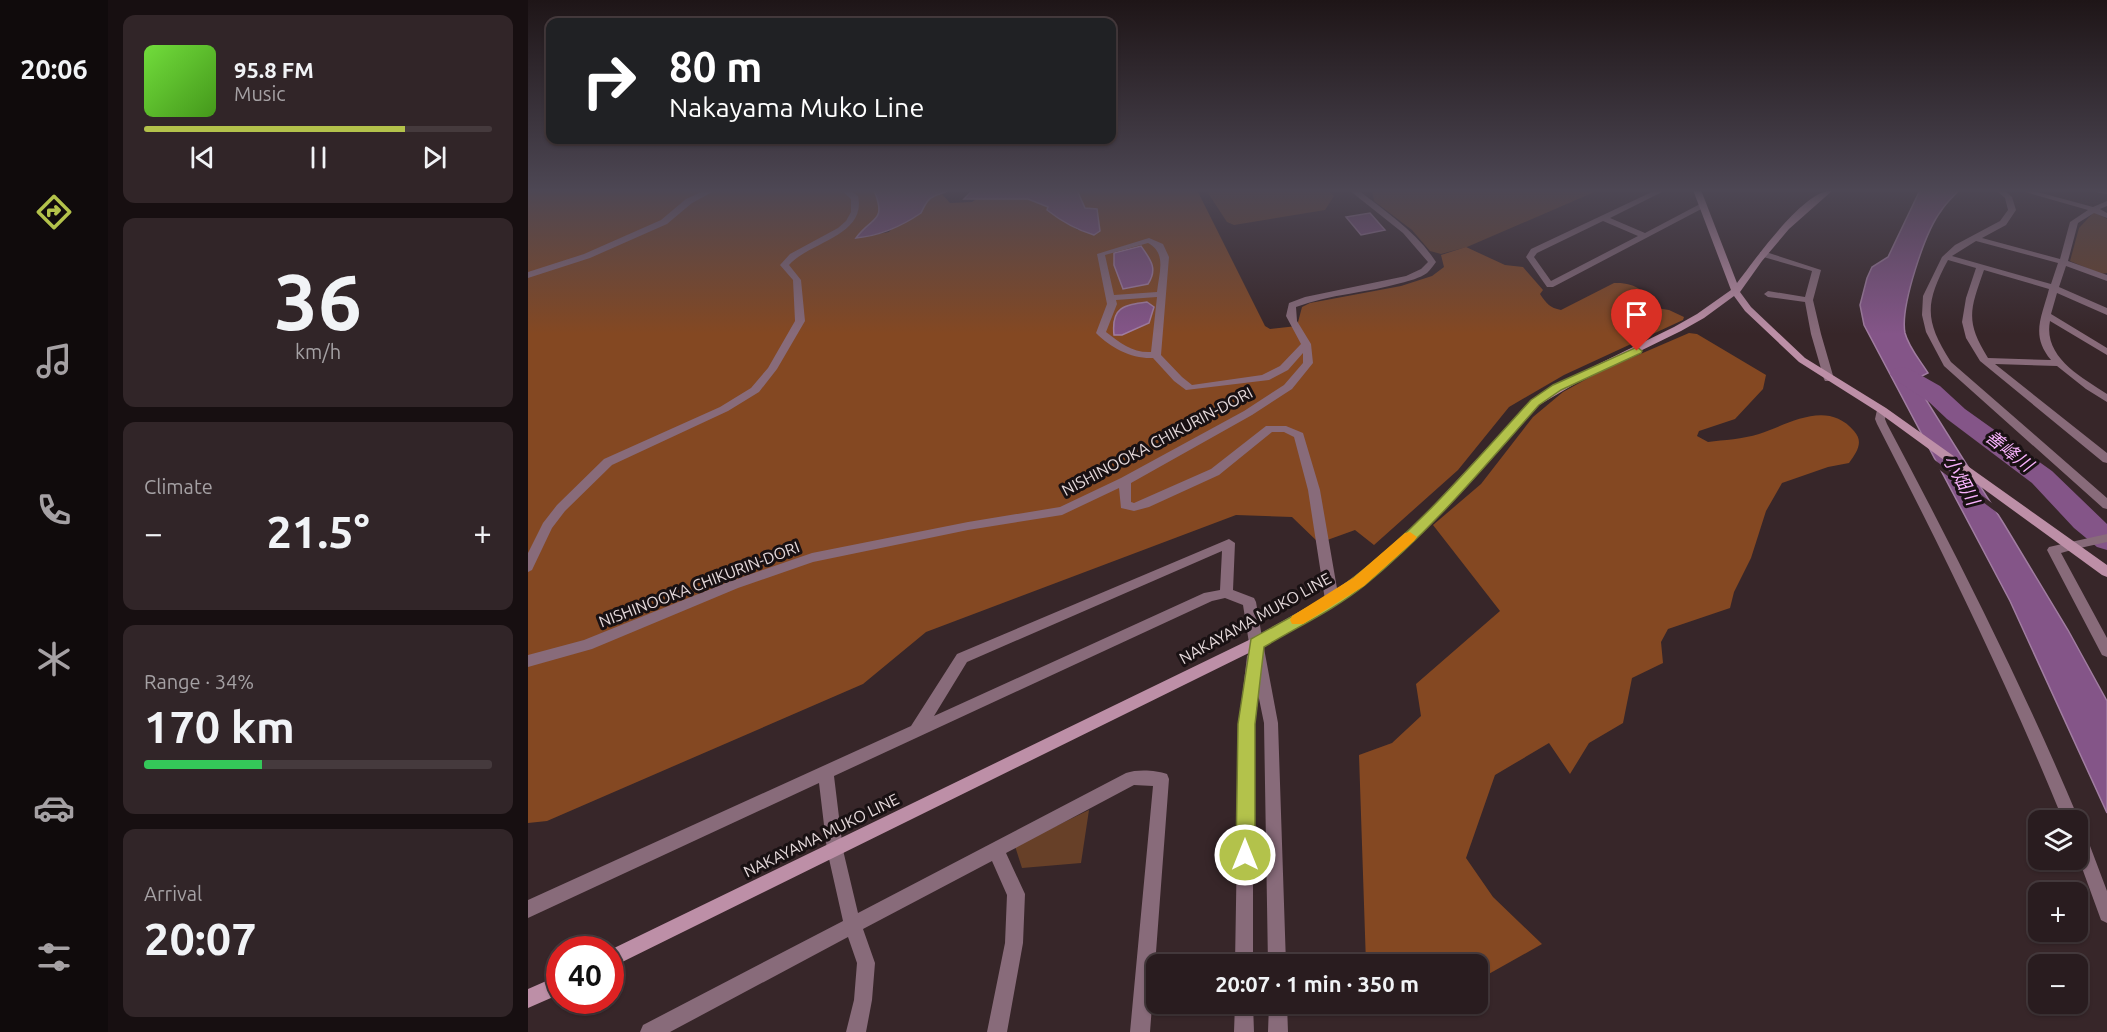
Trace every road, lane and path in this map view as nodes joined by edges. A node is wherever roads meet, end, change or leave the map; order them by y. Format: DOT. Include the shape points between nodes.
graph roads {
  1 [pos="627,238"];
  2 [pos="825,238"];
  3 [pos="1414,238"];
  4 [pos="1561,238"];
  5 [pos="1641,238"];
  6 [pos="1715,238"];
  7 [pos="1776,238"];
  8 [pos="1974,238"];
  9 [pos="2070,238"];
  10 [pos="1763,254"];
  11 [pos="1946,257"];
  12 [pos="2063,262"];
  13 [pos="1981,266"];
  14 [pos="528,275"];
  15 [pos="2107,278"];
  16 [pos="2054,288"];
  17 [pos="1736,292"];
  18 [pos="1161,294"];
  19 [pos="1768,294"];
  20 [pos="1112,298"];
  21 [pos="1809,300"];
  22 [pos="2107,312"];
  23 [pos="2048,316"];
  24 [pos="1306,344"];
  25 [pos="2107,352"];
  26 [pos="1156,355"];
  27 [pos="1985,361"];
  28 [pos="2059,363"];
  29 [pos="1830,379"];
  30 [pos="2107,399"];
  31 [pos="1882,410"];
  32 [pos="2107,459"];
  33 [pos="1125,481"];
  34 [pos="2107,504"];
  35 [pos="2107,538"];
  36 [pos="2071,546"];
  37 [pos="528,567"];
  38 [pos="2107,572"];
  39 [pos="1226,593"];
  40 [pos="1332,600"];
  41 [pos="1256,643"];
  42 [pos="2107,651"];
  43 [pos="528,662"];
  44 [pos="916,732"];
  45 [pos="826,773"];
  46 [pos="2067,810"];
  47 [pos="996,849"];
  48 [pos="835,850"];
  49 [pos="2088,863"];
  50 [pos="528,909"];
  51 [pos="2107,914"];
  52 [pos="853,927"];
  53 [pos="624,952"];
  54 [pos="1244,954"];
  55 [pos="1277,954"];
  56 [pos="546,991"];
  57 [pos="528,999"];
  58 [pos="1244,1014"];
  59 [pos="1278,1014"];
  60 [pos="650,1032"];
  61 [pos="856,1032"];
  62 [pos="997,1032"];
  63 [pos="1140,1032"];
  64 [pos="1244,1032"];
  65 [pos="1278,1032"];
  1 -- 14 [label="street"];
  2 -- 37 [label="street" via="793,255 784,265 797,280 800,321 772,369 754,390 724,409 608,462 547,526"];
  3 -- 24 [label="street" via="1432,262 1421,272 1292,305 1291,320"];
  4 -- 5 [label="street" via="1534,251 1530,257 1550,285"];
  6 -- 17 [label="main road"];
  7 -- 10 [label="main road, NAKAYAMA MUKO LINE"];
  8 -- 11 [label="street"];
  8 -- 12 [label="street"];
  9 -- 12 [label="street"];
  10 -- 17 [label="main road, NAKAYAMA MUKO LINE"];
  10 -- 21 [label="street" via="1817,270"];
  11 -- 13 [label="street"];
  11 -- 34 [label="street" via="1927,296 1933,343 1947,364"];
  12 -- 15 [label="street"];
  12 -- 16 [label="street"];
  13 -- 16 [label="street"];
  13 -- 27 [label="street" via="1967,322 1971,338"];
  16 -- 22 [label="street"];
  16 -- 23 [label="street"];
  17 -- 29 [label="main road" via="1743,304 1802,360"];
  17 -- 40 [label="main road, NAKAYAMA MUKO LINE" via="1678,331 1557,388 1535,403 1425,524 1359,582"];
  18 -- 20 [label="street"];
  18 -- 20 [label="street" via="1165,257 1160,246 1149,240 1101,254"];
  18 -- 26 [label="street"];
  19 -- 21 [label="street"];
  20 -- 26 [label="street" via="1101,333 1135,355"];
  21 -- 29 [label="street"];
  23 -- 25 [label="street"];
  23 -- 28 [label="street" via="2043,335"];
  24 -- 26 [label="street" via="1284,368 1265,378 1190,388"];
  24 -- 33 [label="street, NISHINOOKA CHIKURIN-DORI" via="1308,363 1287,387 1248,414"];
  27 -- 28 [label="street"];
  27 -- 32 [label="street"];
  28 -- 30 [label="street"];
  29 -- 31 [label="main road"];
  31 -- 36 [label="main road"];
  31 -- 46 [label="street" via="1882,424 1946,546 2047,759"];
  33 -- 40 [label="street" via="1125,505 1145,504 1215,472 1270,428 1294,431 1299,435 1314,490"];
  33 -- 43 [label="street, NISHINOOKA CHIKURIN-DORI" via="1062,511 812,558 587,645"];
  35 -- 36 [label="street"];
  36 -- 38 [label="main road"];
  36 -- 42 [label="street" via="2053,550"];
  39 -- 41 [label="street" via="1249,602"];
  39 -- 44 [label="street" via="1209,597"];
  39 -- 44 [label="street" via="1229,543 962,658"];
  40 -- 41 [label="main road, NAKAYAMA MUKO LINE"];
  41 -- 48 [label="main road, NAKAYAMA MUKO LINE"];
  41 -- 54 [label="street" via="1246,724"];
  41 -- 55 [label="street" via="1271,723"];
  44 -- 45 [label="street"];
  45 -- 48 [label="street"];
  45 -- 50 [label="street"];
  47 -- 52 [label="street"];
  47 -- 62 [label="street" via="1016,894 1014,943"];
  47 -- 63 [label="street" via="1132,778 1161,778"];
  48 -- 52 [label="street"];
  48 -- 53 [label="main road, NAKAYAMA MUKO LINE"];
  49 -- 51 [label="street"];
  52 -- 60 [label="street"];
  52 -- 61 [label="street" via="866,963"];
  56 -- 57 [label="main road"];
  58 -- 64 [label="street"];
  59 -- 65 [label="street"];
}
